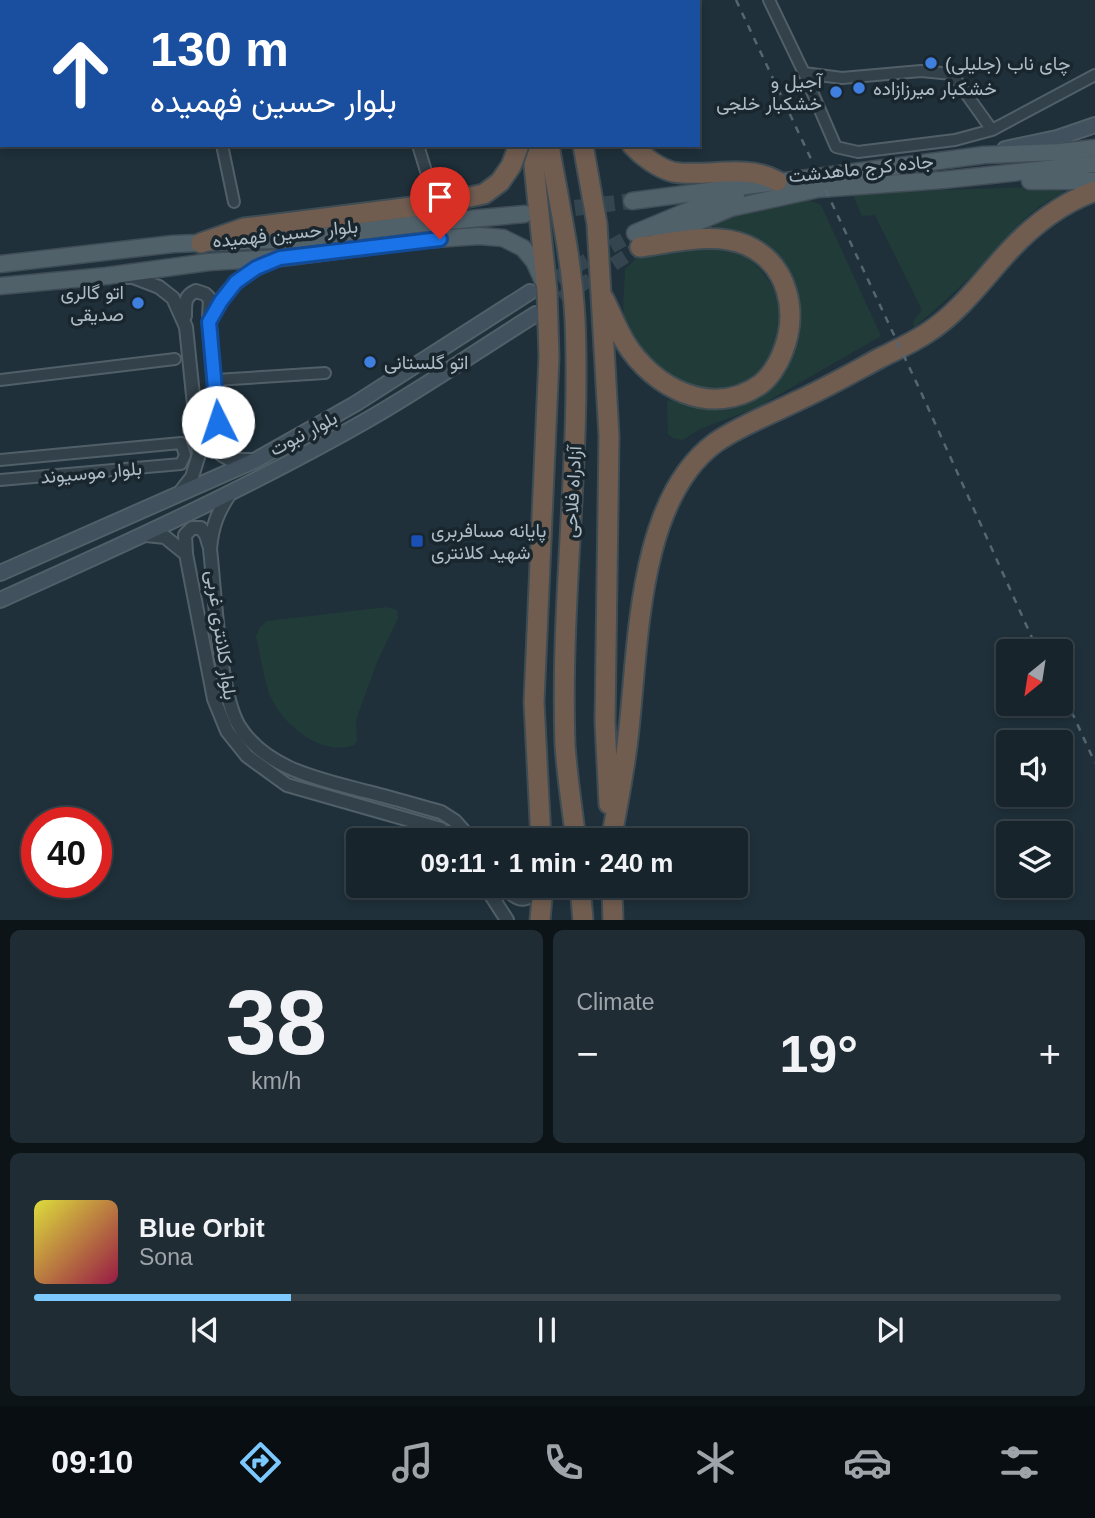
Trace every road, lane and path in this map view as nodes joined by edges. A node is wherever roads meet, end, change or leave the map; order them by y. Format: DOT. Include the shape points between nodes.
graph roads {
  1 [pos="769,0"];
  2 [pos="804,74"];
  3 [pos="1095,75"];
  4 [pos="1095,125"];
  5 [pos="992,130"];
  6 [pos="1095,134"];
  7 [pos="1057,138"];
  8 [pos="222,147"];
  9 [pos="419,147"];
  10 [pos="518,147"];
  11 [pos="540,147"];
  12 [pos="548,147"];
  13 [pos="583,147"];
  14 [pos="634,147"];
  15 [pos="1095,148"];
  16 [pos="984,155"];
  17 [pos="1095,164"];
  18 [pos="943,180"];
  19 [pos="777,181"];
  20 [pos="1095,181"];
  21 [pos="1095,191"];
  22 [pos="632,201"];
  23 [pos="234,202"];
  24 [pos="436,204"];
  25 [pos="525,214"];
  26 [pos="637,240"];
  27 [pos="201,243"];
  28 [pos="280,258"];
  29 [pos="0,264"];
  30 [pos="106,276"];
  31 [pos="0,286"];
  32 [pos="600,290"];
  33 [pos="539,291"];
  34 [pos="536,314"];
  35 [pos="209,322"];
  36 [pos="186,327"];
  37 [pos="175,359"];
  38 [pos="325,373"];
  39 [pos="0,380"];
  40 [pos="215,380"];
  41 [pos="192,382"];
  42 [pos="0,460"];
  43 [pos="256,460"];
  44 [pos="0,480"];
  45 [pos="231,492"];
  46 [pos="178,495"];
  47 [pos="146,535"];
  48 [pos="210,549"];
  49 [pos="186,554"];
  50 [pos="0,573"];
  51 [pos="0,600"];
  52 [pos="438,828"];
  53 [pos="462,828"];
  54 [pos="540,828"];
  55 [pos="575,828"];
  56 [pos="610,828"];
  57 [pos="613,828"];
  58 [pos="505,898"];
  59 [pos="541,898"];
  60 [pos="581,898"];
  61 [pos="612,898"];
  62 [pos="495,899"];
  63 [pos="507,919"];
  64 [pos="540,919"];
  65 [pos="583,919"];
  66 [pos="613,919"];
  1 -- 2 [label="street"];
  2 -- 5 [label="street" via="842,78 921,71 952,74"];
  2 -- 5 [label="street" via="836,147 859,152 955,140"];
  3 -- 5 [label="street"];
  4 -- 7 [label="main road"];
  6 -- 7 [label="main road"];
  7 -- 16 [label="main road"];
  8 -- 23 [label="street"];
  9 -- 24 [label="street"];
  10 -- 24 [label="highway" via="500,182 484,194"];
  11 -- 33 [label="highway" via="534,165"];
  12 -- 55 [label="highway, آزادراه فلاحی" via="568,248 575,318 576,413 565,633 565,746"];
  13 -- 32 [label="highway, آزادراه فلاحی" via="597,224"];
  14 -- 19 [label="highway" via="651,162 673,172 748,173"];
  15 -- 16 [label="main road, جاده کرج ماهدشت"];
  16 -- 19 [label="main road, جاده کرج ماهدشت"];
  17 -- 18 [label="main road, جاده کرج ماهدشت"];
  18 -- 20 [label="main road"];
  18 -- 26 [label="main road, جاده کرج ماهدشت" via="818,189 731,208"];
  19 -- 22 [label="main road"];
  19 -- 26 [label="main road" via="709,202"];
  21 -- 57 [label="highway" via="1075,198 1035,225 967,300 928,332 740,429 695,462 663,519 648,564"];
  24 -- 27 [label="highway" via="244,228"];
  25 -- 27 [label="main road, بلوار حسین فهمیده" via="298,239"];
  26 -- 32 [label="highway" via="722,239 744,244 766,257 787,291 791,314 789,338 778,363 762,383 739,396 712,399 668,388 626,343"];
  27 -- 29 [label="main road, بلوار حسین فهمیده"];
  28 -- 30 [label="main road, بلوار حسین فهمیده"];
  28 -- 33 [label="main road, بلوار حسین فهمیده" via="420,240 503,238 523,248 534,261"];
  28 -- 35 [label="street" via="236,282"];
  30 -- 31 [label="main road, بلوار حسین فهمیده"];
  30 -- 36 [label="street" via="133,277 159,287 173,298"];
  32 -- 56 [label="highway, آزادراه فلاحی" via="609,436 605,722"];
  33 -- 43 [label="main road, بلوار نبوت"];
  33 -- 54 [label="highway" via="549,357 534,702"];
  34 -- 45 [label="main road, بلوار نبوت" via="370,418"];
  35 -- 36 [label="street" via="210,299 196,291 185,302"];
  35 -- 40 [label="street"];
  36 -- 41 [label="street"];
  37 -- 39 [label="street"];
  38 -- 40 [label="street"];
  40 -- 41 [label="street"];
  40 -- 43 [label="street" via="222,455 231,460"];
  41 -- 46 [label="street" via="199,454 192,477"];
  42 -- 44 [label="street, بلوار موسیوند" via="181,443 185,455 181,464"];
  43 -- 46 [label="main road, بلوار نبوت"];
  45 -- 47 [label="main road, بلوار نبوت"];
  45 -- 48 [label="street, بلوار کلانتری غربی" via="212,527"];
  46 -- 50 [label="main road, بلوار نبوت"];
  47 -- 49 [label="street, بلوار کلانتری غربی" via="165,537"];
  47 -- 51 [label="main road, بلوار نبوت"];
  48 -- 49 [label="street" via="201,528 192,528 185,535"];
  48 -- 53 [label="street, بلوار کلانتری غربی" via="228,695 239,726 255,744 275,761 304,775 441,812"];
  49 -- 52 [label="street, بلوار کلانتری غربی" via="214,699 227,732 247,756 287,785"];
  58 -- 62 [label="street"];
  59 -- 64 [label="highway"];
  60 -- 65 [label="highway"];
  61 -- 66 [label="highway"];
  62 -- 63 [label="street"];
}
